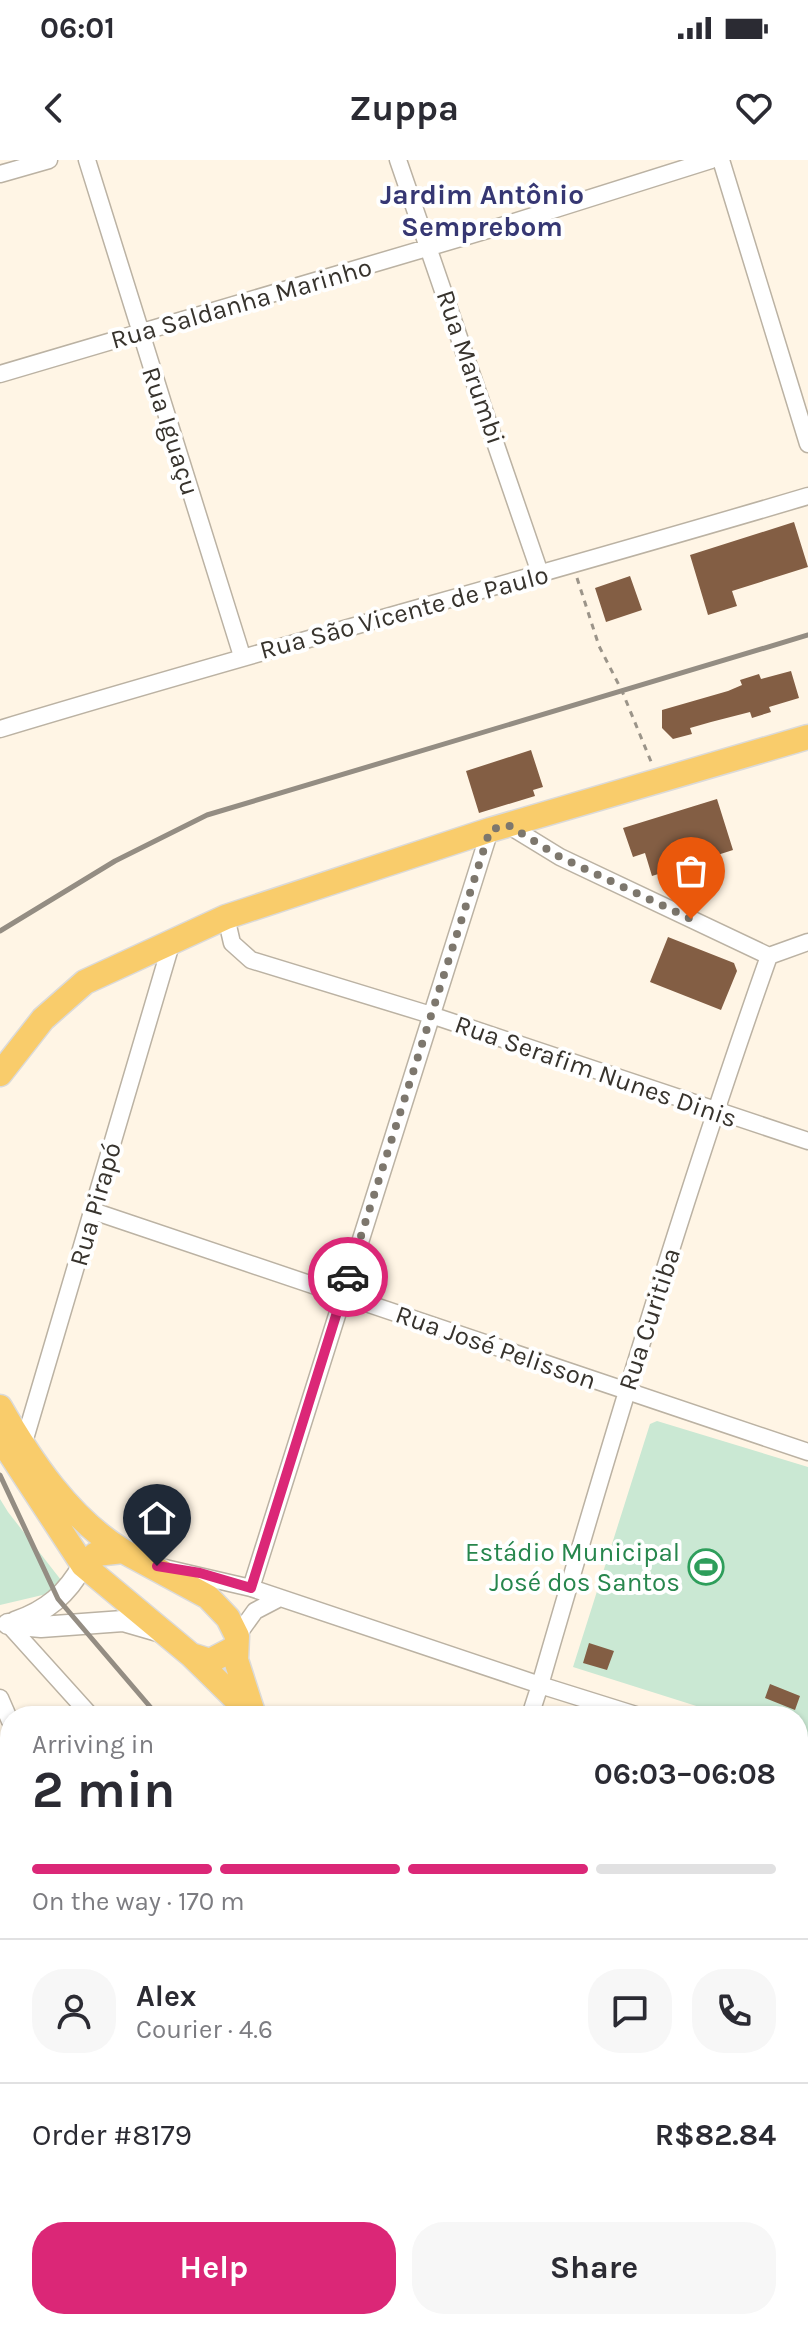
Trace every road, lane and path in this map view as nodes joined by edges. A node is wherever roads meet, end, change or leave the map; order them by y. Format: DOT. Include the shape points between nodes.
graph roads {
  1 [pos="49,160"];
  2 [pos="87,160"];
  3 [pos="398,160"];
  4 [pos="711,160"];
  5 [pos="721,160"];
  6 [pos="0,174"];
  7 [pos="430,247"];
  8 [pos="140,332"];
  9 [pos="0,374"];
  10 [pos="808,444"];
  11 [pos="808,496"];
  12 [pos="574,566"];
  13 [pos="541,576"];
  14 [pos="242,656"];
  15 [pos="0,729"];
  16 [pos="808,737"];
  17 [pos="659,782"];
  18 [pos="499,828"];
  19 [pos="226,917"];
  20 [pos="172,941"];
  21 [pos="808,942"];
  22 [pos="769,956"];
  23 [pos="431,1015"];
  24 [pos="0,1074"];
  25 [pos="714,1112"];
  26 [pos="808,1141"];
  27 [pos="93,1211"];
  28 [pos="342,1295"];
  29 [pos="626,1390"];
  30 [pos="0,1407"];
  31 [pos="13,1450"];
  32 [pos="808,1452"];
  33 [pos="123,1551"];
  34 [pos="83,1565"];
  35 [pos="157,1566"];
  36 [pos="251,1588"];
  37 [pos="278,1599"];
  38 [pos="4,1625"];
  39 [pos="165,1633"];
  40 [pos="236,1642"];
  41 [pos="191,1655"];
  42 [pos="540,1685"];
  43 [pos="81,1706"];
  44 [pos="243,1706"];
  45 [pos="249,1706"];
  46 [pos="533,1706"];
  47 [pos="607,1706"];
  1 -- 6 [label="street"];
  2 -- 8 [label="street, Rua Iguaçu"];
  3 -- 7 [label="street, Rua Marumbi"];
  4 -- 7 [label="street, Rua Saldanha Marinho"];
  5 -- 10 [label="street"];
  7 -- 8 [label="street, Rua Saldanha Marinho"];
  7 -- 13 [label="street, Rua Marumbi"];
  8 -- 9 [label="street, Rua Saldanha Marinho"];
  8 -- 14 [label="street, Rua Iguaçu"];
  11 -- 12 [label="street, Rua São Vicente de Paulo"];
  12 -- 13 [label="street, Rua São Vicente de Paulo"];
  12 -- 17 [label="path" via="599,646"];
  13 -- 14 [label="street, Rua São Vicente de Paulo"];
  14 -- 15 [label="street, Rua São Vicente de Paulo"];
  16 -- 17 [label="main road"];
  17 -- 18 [label="main road"];
  18 -- 19 [label="main road"];
  18 -- 22 [label="street"];
  18 -- 23 [label="street"];
  19 -- 20 [label="main road"];
  19 -- 23 [label="street, Rua Serafim Nunes Dinis" via="232,943 251,960"];
  20 -- 24 [label="main road" via="85,982 43,1019"];
  20 -- 27 [label="street, Rua Pirapó"];
  21 -- 22 [label="street"];
  22 -- 25 [label="street, Rua Curitiba"];
  23 -- 25 [label="street, Rua Serafim Nunes Dinis"];
  23 -- 28 [label="street"];
  25 -- 26 [label="street, Rua Serafim Nunes Dinis"];
  25 -- 29 [label="street, Rua Curitiba"];
  27 -- 28 [label="street, Rua José Pelisson"];
  27 -- 31 [label="street, Rua Pirapó"];
  28 -- 29 [label="street, Rua José Pelisson"];
  28 -- 36 [label="street"];
  29 -- 32 [label="street, Rua José Pelisson"];
  29 -- 42 [label="street, Rua Curitiba"];
  30 -- 31 [label="main road"];
  31 -- 33 [label="main road" via="78,1516"];
  31 -- 34 [label="main road"];
  33 -- 34 [label="main road" via="96,1554"];
  33 -- 35 [label="main road"];
  34 -- 38 [label="street" via="58,1599 40,1613"];
  34 -- 39 [label="main road"];
  35 -- 36 [label="street"];
  35 -- 40 [label="main road" via="208,1597 228,1618"];
  36 -- 37 [label="street"];
  37 -- 40 [label="street" via="255,1611"];
  37 -- 42 [label="street"];
  38 -- 39 [label="street" via="123,1621"];
  38 -- 43 [label="street"];
  39 -- 41 [label="main road"];
  40 -- 41 [label="main road" via="210,1661"];
  40 -- 45 [label="main road"];
  41 -- 44 [label="main road"];
  42 -- 46 [label="street, Rua Curitiba"];
  42 -- 47 [label="street"];
}
